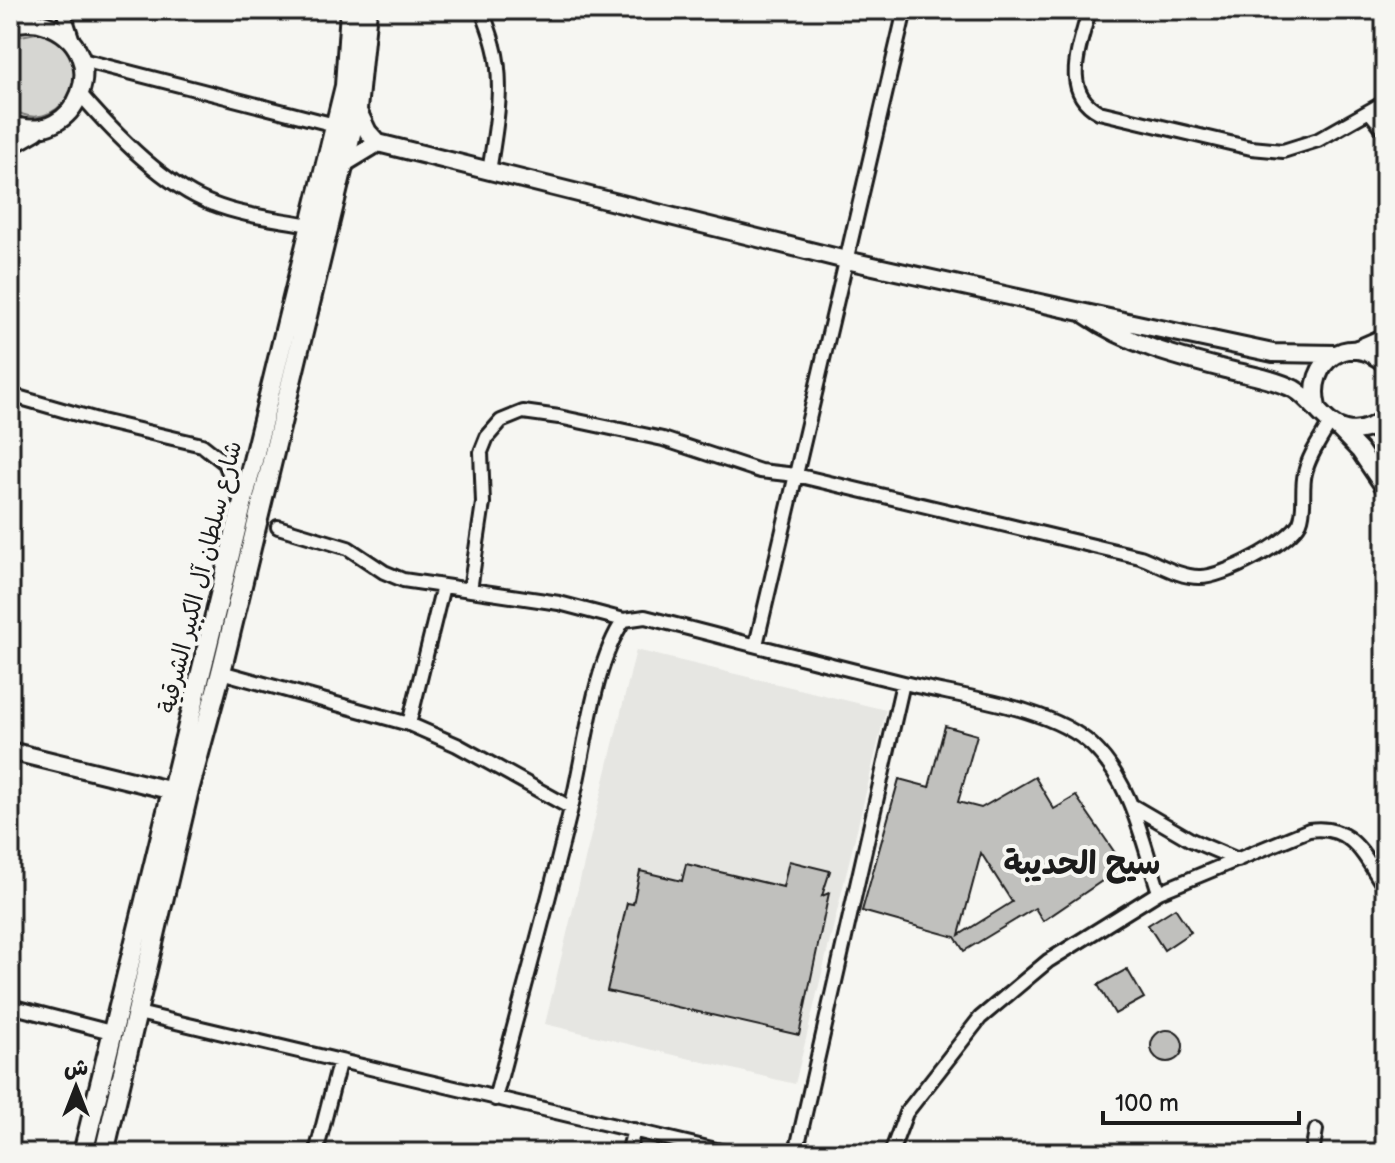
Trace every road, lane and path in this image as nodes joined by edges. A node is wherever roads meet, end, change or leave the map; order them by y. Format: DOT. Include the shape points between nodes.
graph roads {
  1 [pos="35,10"];
  2 [pos="63,10"];
  3 [pos="350,10"];
  4 [pos="367,10"];
  5 [pos="482,10"];
  6 [pos="905,10"];
  7 [pos="1089,10"];
  8 [pos="12,25"];
  9 [pos="74,44"];
  10 [pos="82,60"];
  11 [pos="81,95"];
  12 [pos="1385,102"];
  13 [pos="357,109"];
  14 [pos="1369,111"];
  15 [pos="10,124"];
  16 [pos="335,125"];
  17 [pos="41,128"];
  18 [pos="1385,131"];
  19 [pos="378,143"];
  20 [pos="10,146"];
  21 [pos="345,163"];
  22 [pos="489,172"];
  23 [pos="309,225"];
  24 [pos="846,260"];
  25 [pos="1081,312"];
  26 [pos="1385,337"];
  27 [pos="1355,350"];
  28 [pos="1337,354"];
  29 [pos="1385,364"];
  30 [pos="10,397"];
  31 [pos="1317,407"];
  32 [pos="1385,417"];
  33 [pos="1333,425"];
  34 [pos="796,475"];
  35 [pos="1385,488"];
  36 [pos="242,504"];
  37 [pos="278,527"];
  38 [pos="443,586"];
  39 [pos="470,590"];
  40 [pos="624,620"];
  41 [pos="756,645"];
  42 [pos="221,672"];
  43 [pos="903,683"];
  44 [pos="409,724"];
  45 [pos="10,751"];
  46 [pos="173,791"];
  47 [pos="1131,805"];
  48 [pos="571,808"];
  49 [pos="1238,860"];
  50 [pos="1385,888"];
  51 [pos="1159,892"];
  52 [pos="10,1006"];
  53 [pos="138,1013"];
  54 [pos="111,1032"];
  55 [pos="339,1063"];
  56 [pos="495,1099"];
  57 [pos="634,1130"];
  58 [pos="1316,1130"];
  59 [pos="83,1153"];
  60 [pos="104,1153"];
  61 [pos="316,1153"];
  62 [pos="628,1153"];
  63 [pos="729,1153"];
  64 [pos="796,1153"];
  65 [pos="891,1153"];
  66 [pos="1312,1153"];
  1 -- 8 [label="street"];
  2 -- 9 [label="street"];
  3 -- 16 [label="main road, شارع سلطان آل الكبير الشرقية" via="345,86"];
  4 -- 13 [label="main road, شارع سلطان آل الكبير الشرقية"];
  5 -- 22 [label="street" via="497,65"];
  6 -- 24 [label="street"];
  7 -- 14 [label="street" via="1075,73 1085,105 1099,112 1283,151 1318,140"];
  8 -- 9 [label="street" via="47,25"];
  9 -- 10 [label="street"];
  10 -- 11 [label="street"];
  10 -- 16 [label="street"];
  11 -- 17 [label="street" via="58,122"];
  11 -- 23 [label="street" via="119,138 198,198"];
  12 -- 14 [label="street"];
  13 -- 19 [label="street"];
  13 -- 21 [label="main road, شارع سلطان آل الكبير الشرقية"];
  14 -- 18 [label="street"];
  15 -- 17 [label="street"];
  16 -- 23 [label="main road, شارع سلطان آل الكبير الشرقية"];
  17 -- 20 [label="street"];
  19 -- 21 [label="street"];
  19 -- 22 [label="street"];
  21 -- 42 [label="main road, شارع سلطان آل الكبير الشرقية"];
  22 -- 24 [label="street"];
  23 -- 36 [label="main road, شارع سلطان آل الكبير الشرقية"];
  24 -- 25 [label="street"];
  24 -- 34 [label="street"];
  25 -- 28 [label="street" via="1273,353"];
  25 -- 31 [label="street" via="1110,332 1164,353 1294,389"];
  26 -- 27 [label="street"];
  27 -- 28 [label="street"];
  27 -- 29 [label="street"];
  28 -- 31 [label="street" via="1314,383"];
  30 -- 36 [label="street" via="202,445 225,463"];
  31 -- 33 [label="street"];
  32 -- 33 [label="street" via="1361,430"];
  33 -- 34 [label="street" via="1308,464 1298,526 1232,569 1202,578 1140,557"];
  33 -- 35 [label="street"];
  34 -- 39 [label="street" via="760,471 663,439 523,412 501,421 481,452 483,503"];
  34 -- 41 [label="street"];
  36 -- 46 [label="main road, شارع سلطان آل الكبير الشرقية"];
  37 -- 38 [label="street" via="348,548 403,580"];
  38 -- 39 [label="street"];
  38 -- 44 [label="street"];
  39 -- 40 [label="street" via="559,603"];
  40 -- 41 [label="street" via="645,617"];
  40 -- 48 [label="street" via="603,665"];
  41 -- 43 [label="street"];
  42 -- 44 [label="street"];
  42 -- 53 [label="main road, شارع سلطان آل الكبير الشرقية"];
  43 -- 47 [label="street" via="1037,714 1063,725 1107,761"];
  43 -- 64 [label="street"];
  44 -- 48 [label="street"];
  45 -- 46 [label="street"];
  46 -- 54 [label="main road, شارع سلطان آل الكبير الشرقية"];
  47 -- 49 [label="street"];
  47 -- 51 [label="street"];
  48 -- 56 [label="street"];
  49 -- 50 [label="street" via="1309,830 1335,830 1357,845"];
  49 -- 51 [label="street"];
  51 -- 65 [label="street" via="1068,947 980,1018 906,1113"];
  52 -- 54 [label="street"];
  53 -- 55 [label="street"];
  53 -- 60 [label="main road, شارع سلطان آل الكبير الشرقية"];
  54 -- 59 [label="main road, شارع سلطان آل الكبير الشرقية"];
  55 -- 56 [label="street"];
  55 -- 61 [label="street"];
  56 -- 57 [label="street"];
  57 -- 62 [label="street"];
  57 -- 63 [label="street"];
  58 -- 66 [label="street"];
}
